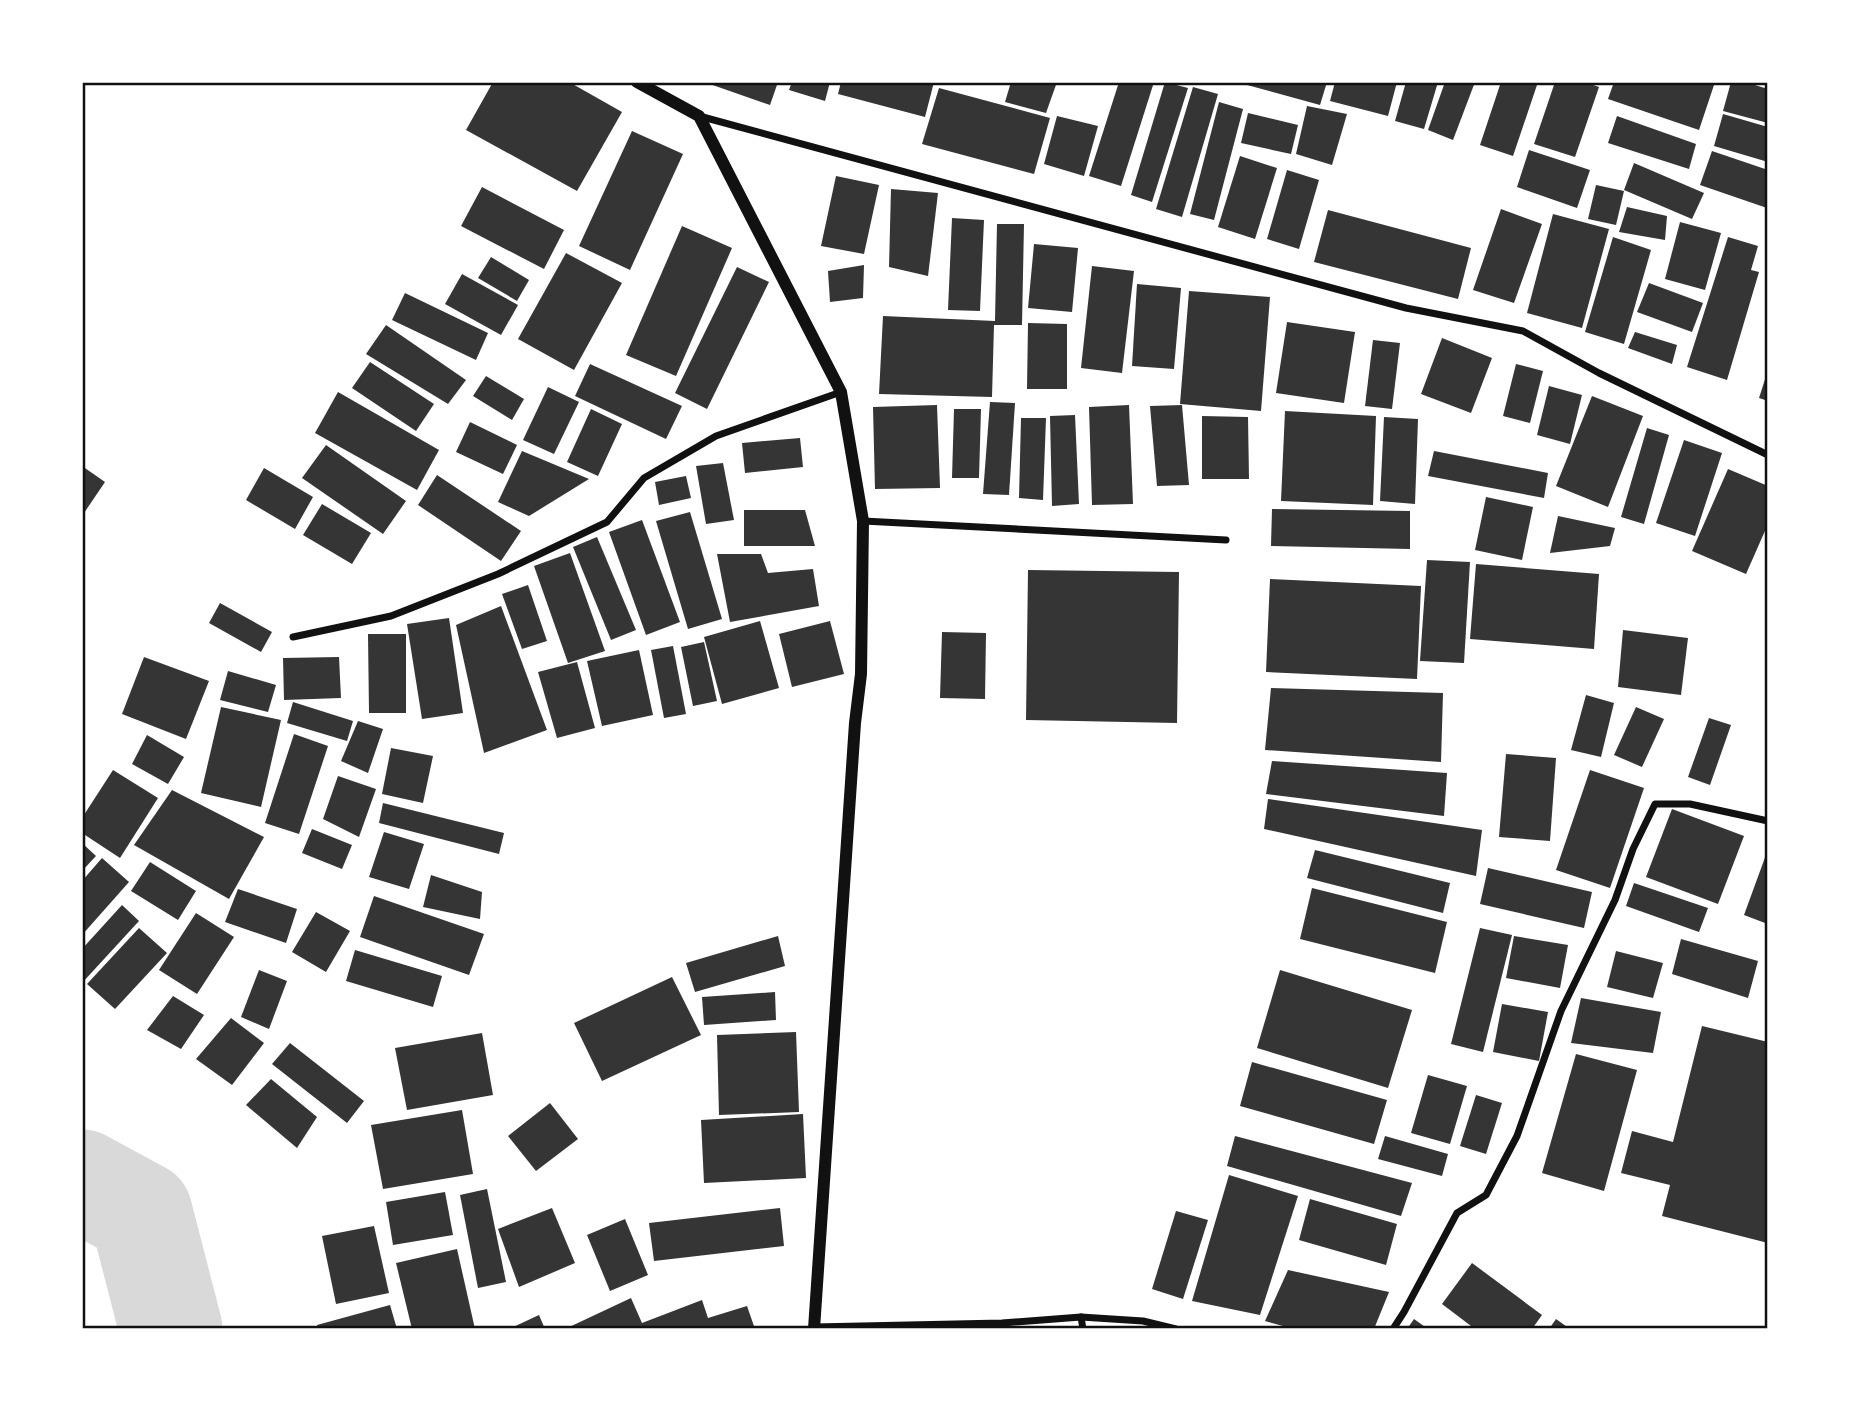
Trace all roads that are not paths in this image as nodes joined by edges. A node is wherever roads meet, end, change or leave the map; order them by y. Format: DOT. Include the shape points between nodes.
graph roads {
  1 [pos="637,82"];
  2 [pos="699,116"];
  3 [pos="841,393"];
  4 [pos="1768,455"];
  5 [pos="863,521"];
  6 [pos="1226,540"];
  7 [pos="293,636"];
  8 [pos="1768,821"];
  9 [pos="1082,1317"];
  10 [pos="814,1328"];
  11 [pos="832,1328"];
  12 [pos="1083,1329"];
  13 [pos="1176,1329"];
  14 [pos="1394,1329"];
  1 -- 2 [label="street"];
  2 -- 3 [label="street"];
  2 -- 4 [label="street" via="1406,308 1522,331"];
  3 -- 5 [label="street"];
  3 -- 7 [label="street" via="716,436 644,478 607,522 498,573 391,616"];
  5 -- 6 [label="street"];
  5 -- 10 [label="street" via="861,674"];
  8 -- 14 [label="street" via="1690,804 1655,804 1561,1011 1517,1136 1486,1195 1457,1213"];
  9 -- 11 [label="street"];
  9 -- 12 [label="street"];
  9 -- 13 [label="street" via="1143,1321"];
  10 -- 11 [label="street"];
}
